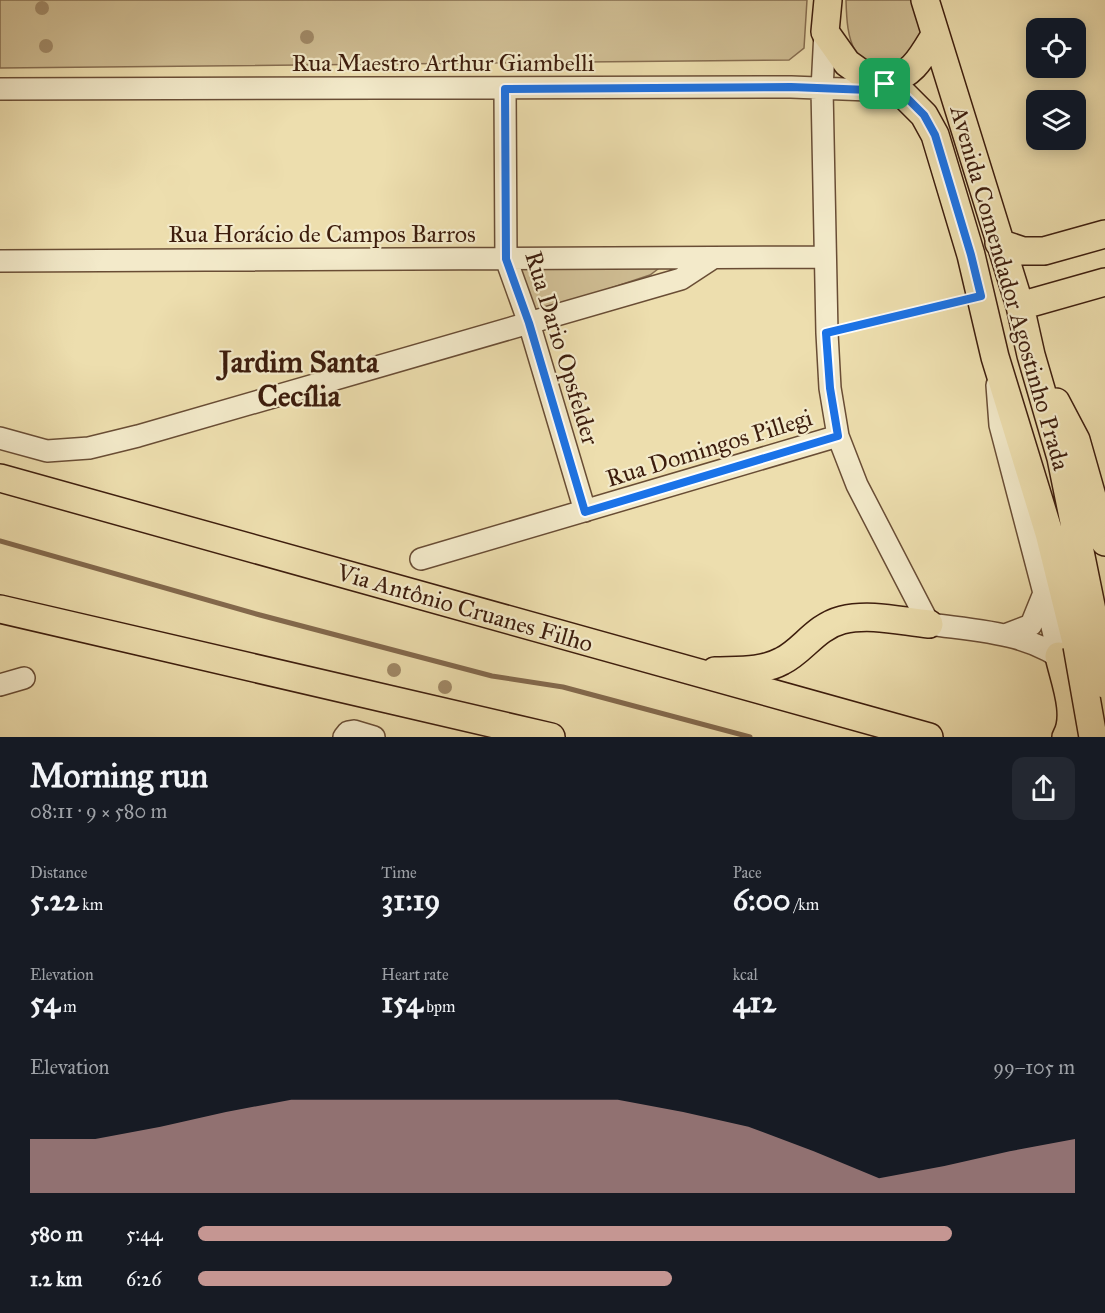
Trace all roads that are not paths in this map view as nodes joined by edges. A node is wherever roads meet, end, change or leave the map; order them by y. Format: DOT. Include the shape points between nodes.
graph roads {
  1 [pos="828,0"];
  2 [pos="926,0"];
  3 [pos="825,32"];
  4 [pos="935,35"];
  5 [pos="885,84"];
  6 [pos="0,89"];
  7 [pos="505,89"];
  8 [pos="822,89"];
  9 [pos="1105,234"];
  10 [pos="999,243"];
  11 [pos="825,257"];
  12 [pos="713,258"];
  13 [pos="506,259"];
  14 [pos="0,261"];
  15 [pos="1105,282"];
  16 [pos="1020,306"];
  17 [pos="529,323"];
  18 [pos="1031,355"];
  19 [pos="997,361"];
  20 [pos="838,436"];
  21 [pos="0,438"];
  22 [pos="0,478"];
  23 [pos="585,512"];
  24 [pos="1105,542"];
  25 [pos="421,559"];
  26 [pos="1044,593"];
  27 [pos="0,609"];
  28 [pos="929,624"];
  29 [pos="1005,635"];
  30 [pos="1078,647"];
  31 [pos="691,672"];
  32 [pos="24,678"];
  33 [pos="1105,684"];
  34 [pos="0,685"];
  35 [pos="344,737"];
  36 [pos="374,737"];
  37 [pos="551,737"];
  38 [pos="929,737"];
  39 [pos="1066,737"];
  40 [pos="1093,737"];
  1 -- 3 [label="main road"];
  2 -- 4 [label="main road, Avenida Comendador Agostinho Prada"];
  3 -- 5 [label="main road, Avenida Comendador Agostinho Prada" via="847,63"];
  3 -- 8 [label="street"];
  4 -- 5 [label="main road" via="910,71"];
  4 -- 10 [label="main road, Avenida Comendador Agostinho Prada"];
  5 -- 8 [label="street, Rua Maestro Arthur Giambelli" via="869,90"];
  5 -- 19 [label="main road, Avenida Comendador Agostinho Prada" via="905,96 924,115 935,135"];
  6 -- 7 [label="street, Rua Maestro Arthur Giambelli"];
  7 -- 8 [label="street, Rua Maestro Arthur Giambelli"];
  7 -- 13 [label="street, Rua Dario Opsfelder"];
  8 -- 11 [label="street"];
  9 -- 10 [label="main road" via="1044,251 1023,251"];
  10 -- 16 [label="main road, Avenida Comendador Agostinho Prada"];
  11 -- 12 [label="street, Rua Horácio de Campos Barros"];
  11 -- 20 [label="street" via="826,333"];
  12 -- 13 [label="street, Rua Horácio de Campos Barros"];
  12 -- 17 [label="street" via="681,279"];
  13 -- 14 [label="street, Rua Horácio de Campos Barros"];
  13 -- 17 [label="street, Rua Dario Opsfelder"];
  15 -- 16 [label="main road"];
  16 -- 18 [label="main road, Avenida Comendador Agostinho Prada"];
  17 -- 21 [label="street" via="89,448 47,451"];
  17 -- 23 [label="street, Rua Dario Opsfelder"];
  18 -- 24 [label="main road" via="1076,440"];
  18 -- 30 [label="main road, Avenida Comendador Agostinho Prada" via="1060,458"];
  19 -- 26 [label="street" via="1000,425"];
  19 -- 30 [label="main road, Avenida Comendador Agostinho Prada"];
  20 -- 23 [label="street, Rua Domingos Pillegi"];
  20 -- 28 [label="street" via="857,485"];
  22 -- 31 [label="main road, Via Antônio Cruanes Filho"];
  23 -- 25 [label="street, Rua Domingos Pillegi"];
  26 -- 29 [label="street" via="1031,625"];
  26 -- 30 [label="street"];
  27 -- 37 [label="main road"];
  28 -- 29 [label="street"];
  28 -- 31 [label="main road" via="866,616 840,620 812,635 784,661 765,668"];
  29 -- 30 [label="street" via="1034,643"];
  30 -- 33 [label="main road, Avenida Comendador Agostinho Prada, bridge"];
  30 -- 33 [label="street" via="1093,682"];
  30 -- 39 [label="main road"];
  30 -- 40 [label="main road, Avenida Comendador Agostinho Prada, bridge"];
  31 -- 38 [label="main road, Via Antônio Cruanes Filho"];
  32 -- 34 [label="street"];
  35 -- 36 [label="street" via="354,731"];
}
